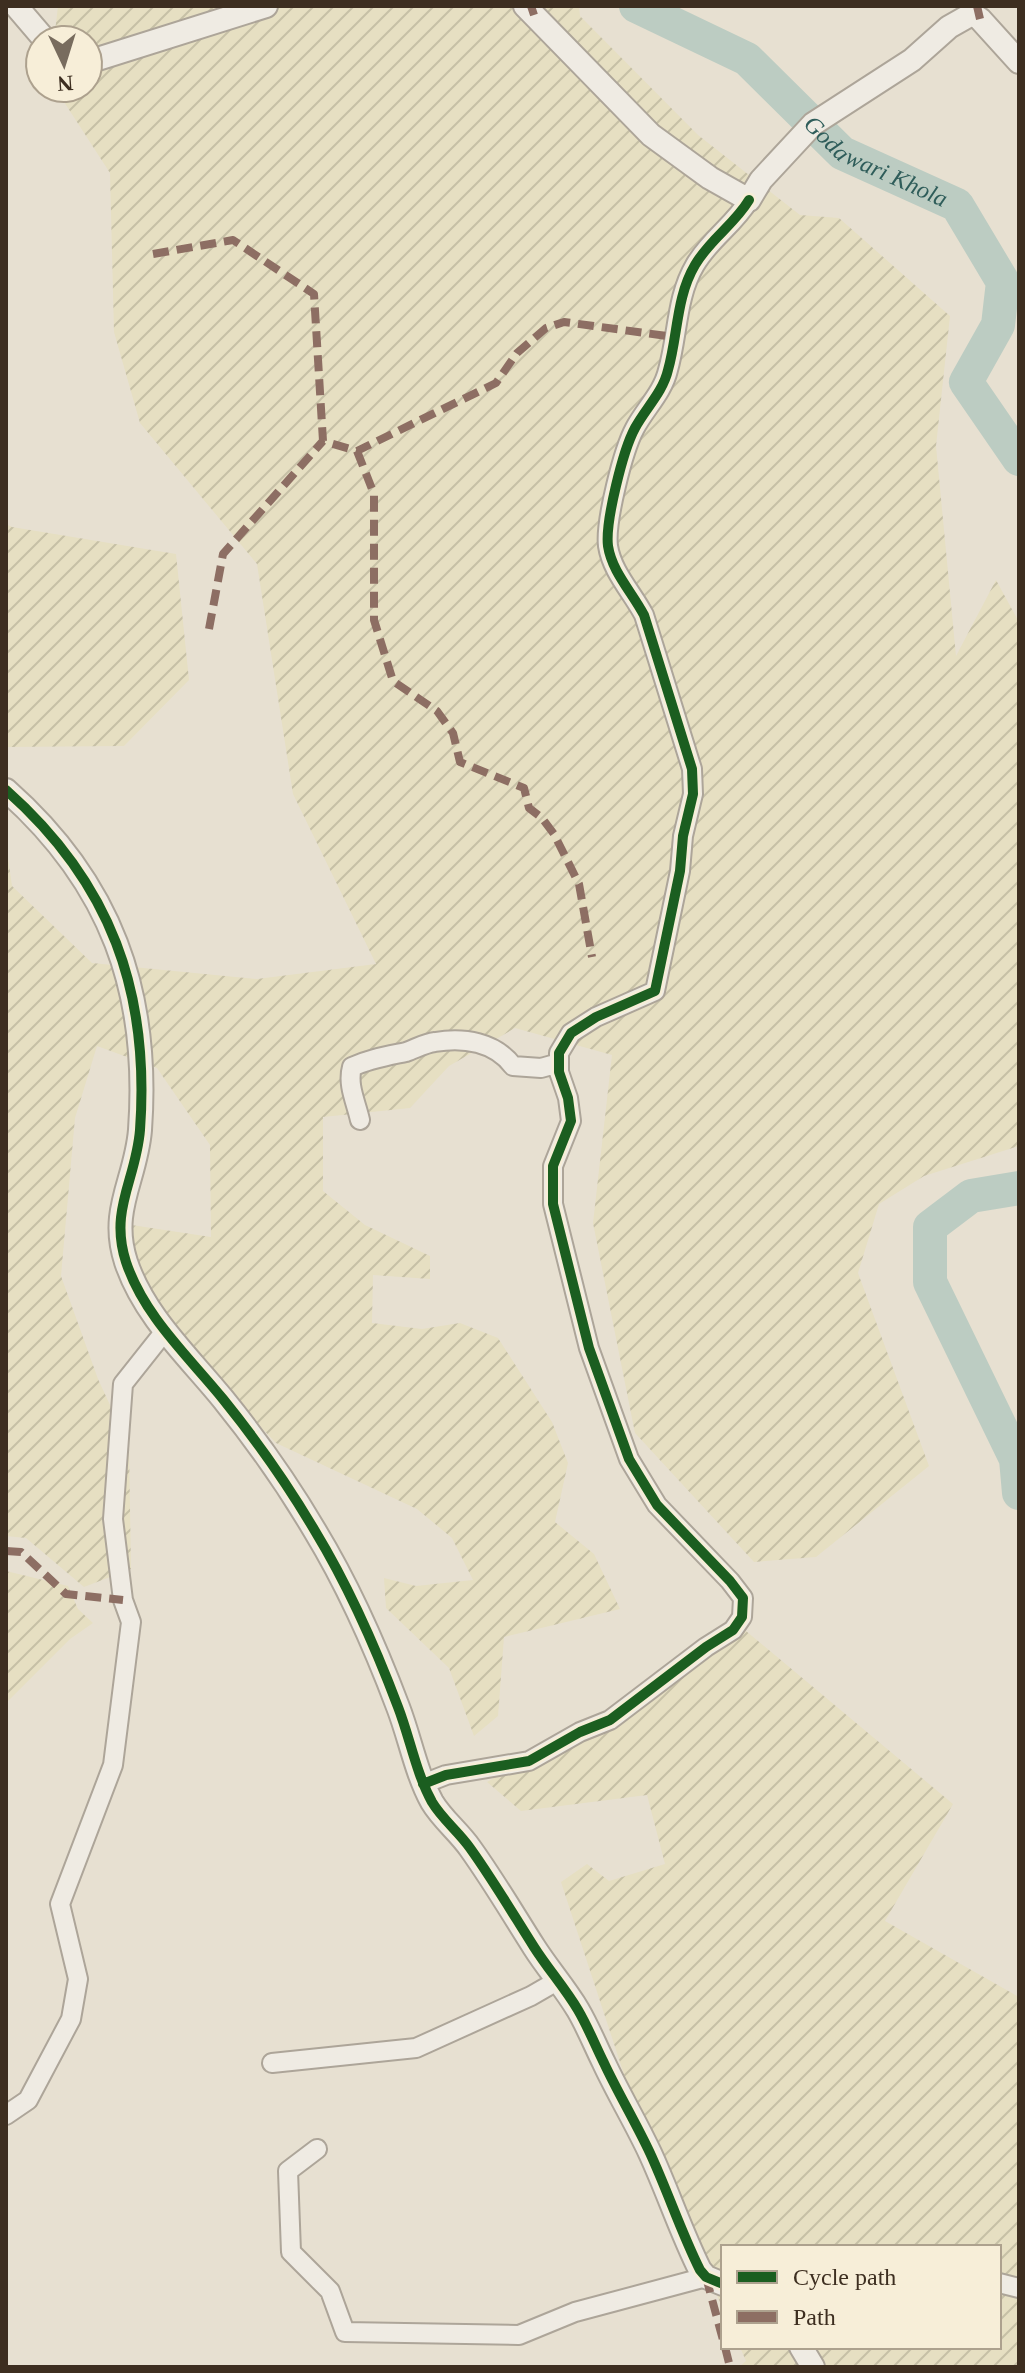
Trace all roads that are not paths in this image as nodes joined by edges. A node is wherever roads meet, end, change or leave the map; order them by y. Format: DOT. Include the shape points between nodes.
graph roads {
  1 [pos="16,6"];
  2 [pos="266,6"];
  3 [pos="525,6"];
  4 [pos="31,24"];
  5 [pos="104,57"];
  6 [pos="1019,62"];
  7 [pos="749,200"];
  8 [pos="6,790"];
  9 [pos="559,1063"];
  10 [pos="360,1120"];
  11 [pos="165,1331"];
  12 [pos="423,1784"];
  13 [pos="557,1981"];
  14 [pos="272,2063"];
  15 [pos="6,2115"];
  16 [pos="317,2149"];
  17 [pos="715,2281"];
  18 [pos="802,2349"];
  19 [pos="813,2367"];
  1 -- 4 [label="street"];
  2 -- 5 [label="street"];
  3 -- 7 [label="street" via="651,135"];
  6 -- 7 [label="street" via="972,14 813,124"];
  7 -- 9 [label="street" via="738,219 712,241 683,290 668,373 627,447 607,536 612,565 644,615 692,769 693,794 655,991 571,1033"];
  8 -- 11 [label="street" via="38,819 86,882 124,959 140,1050 140,1129 119,1223 126,1263"];
  9 -- 10 [label="street" via="513,1066 503,1053 483,1043 454,1040 365,1061 352,1067 349,1083"];
  9 -- 12 [label="street" via="571,1121 553,1166 553,1204 605,1398 629,1459 657,1505 743,1598 742,1617 733,1630 610,1720 529,1761"];
  11 -- 12 [label="street" via="267,1457 322,1543 369,1635"];
  11 -- 15 [label="street" via="123,1384 113,1519 123,1600 131,1622 113,1765 60,1904 78,1979 71,2019 28,2100"];
  12 -- 13 [label="street"];
  13 -- 14 [label="street" via="416,2048"];
  13 -- 17 [label="street" via="576,2006 650,2153 691,2253"];
  16 -- 17 [label="street" via="288,2171 291,2252 330,2291 345,2332 519,2335 575,2312"];
  18 -- 19 [label="street"];
}
